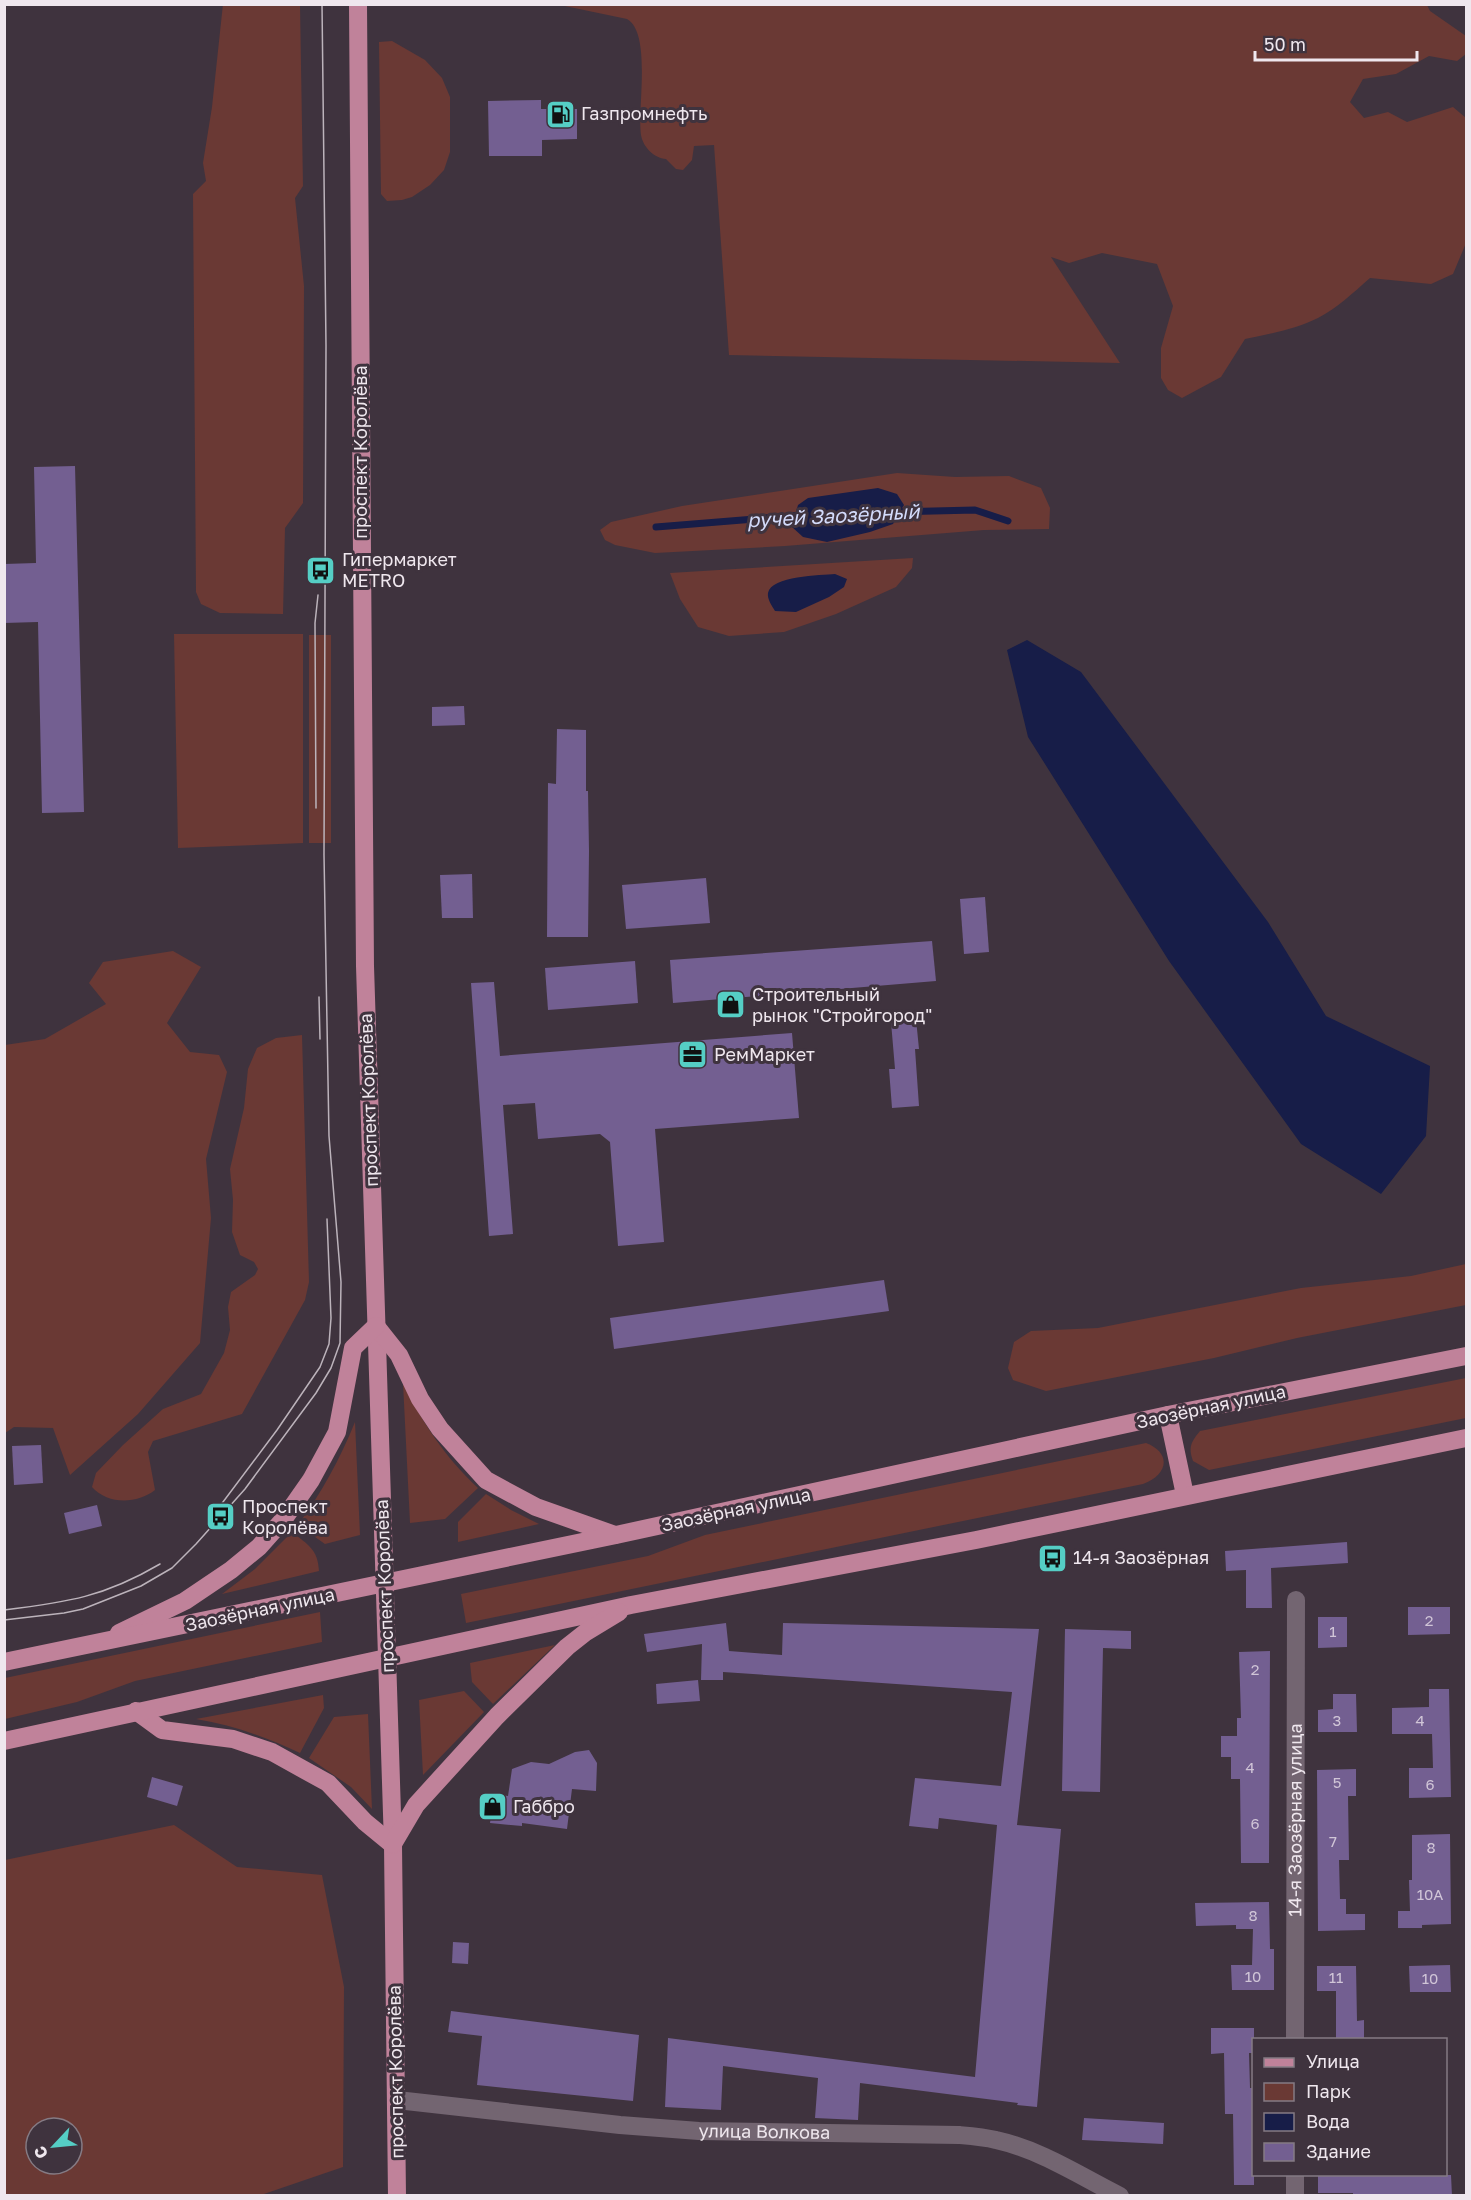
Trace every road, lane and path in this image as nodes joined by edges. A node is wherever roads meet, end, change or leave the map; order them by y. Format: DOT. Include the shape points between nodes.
graph roads {
  1 [pos="358,4"];
  2 [pos="376,1326"];
  3 [pos="1467,1356"];
  4 [pos="1168,1415"];
  5 [pos="1467,1438"];
  6 [pos="1185,1495"];
  7 [pos="616,1535"];
  8 [pos="385,1584"];
  9 [pos="1296,1600"];
  10 [pos="631,1605"];
  11 [pos="99,1644"];
  12 [pos="388,1658"];
  13 [pos="4,1662"];
  14 [pos="136,1711"];
  15 [pos="4,1741"];
  16 [pos="393,1845"];
  17 [pos="1295,2038"];
  18 [pos="397,2100"];
  19 [pos="1295,2176"];
  20 [pos="397,2196"];
  21 [pos="1120,2196"];
  22 [pos="1295,2196"];
  1 -- 2 [label="main road, проспект Королёва" via="364,933"];
  2 -- 7 [label="main road" via="399,1355 440,1429 486,1480 536,1507"];
  2 -- 8 [label="main road, проспект Королёва"];
  2 -- 11 [label="main road" via="353,1348 338,1432 283,1520 231,1570 185,1601"];
  3 -- 4 [label="main road, Заозёрная улица"];
  4 -- 6 [label="main road"];
  4 -- 7 [label="main road, Заозёрная улица"];
  5 -- 6 [label="main road"];
  6 -- 10 [label="main road" via="976,1540"];
  7 -- 8 [label="main road, Заозёрная улица"];
  8 -- 11 [label="main road, Заозёрная улица"];
  8 -- 12 [label="main road, проспект Королёва"];
  9 -- 17 [label="street, 14-я Заозёрная улица"];
  10 -- 12 [label="main road"];
  10 -- 16 [label="main road" via="567,1647 497,1716 416,1805"];
  11 -- 13 [label="main road, Заозёрная улица"];
  12 -- 14 [label="main road"];
  12 -- 16 [label="main road, проспект Королёва"];
  14 -- 15 [label="main road"];
  14 -- 16 [label="main road" via="162,1730 233,1739 272,1752 328,1783"];
  16 -- 18 [label="main road, проспект Королёва"];
  18 -- 20 [label="main road, проспект Королёва"];
  18 -- 21 [label="street, улица Волкова" via="699,2131 959,2134 997,2140 1032,2152"];
  19 -- 22 [label="street"];
}
